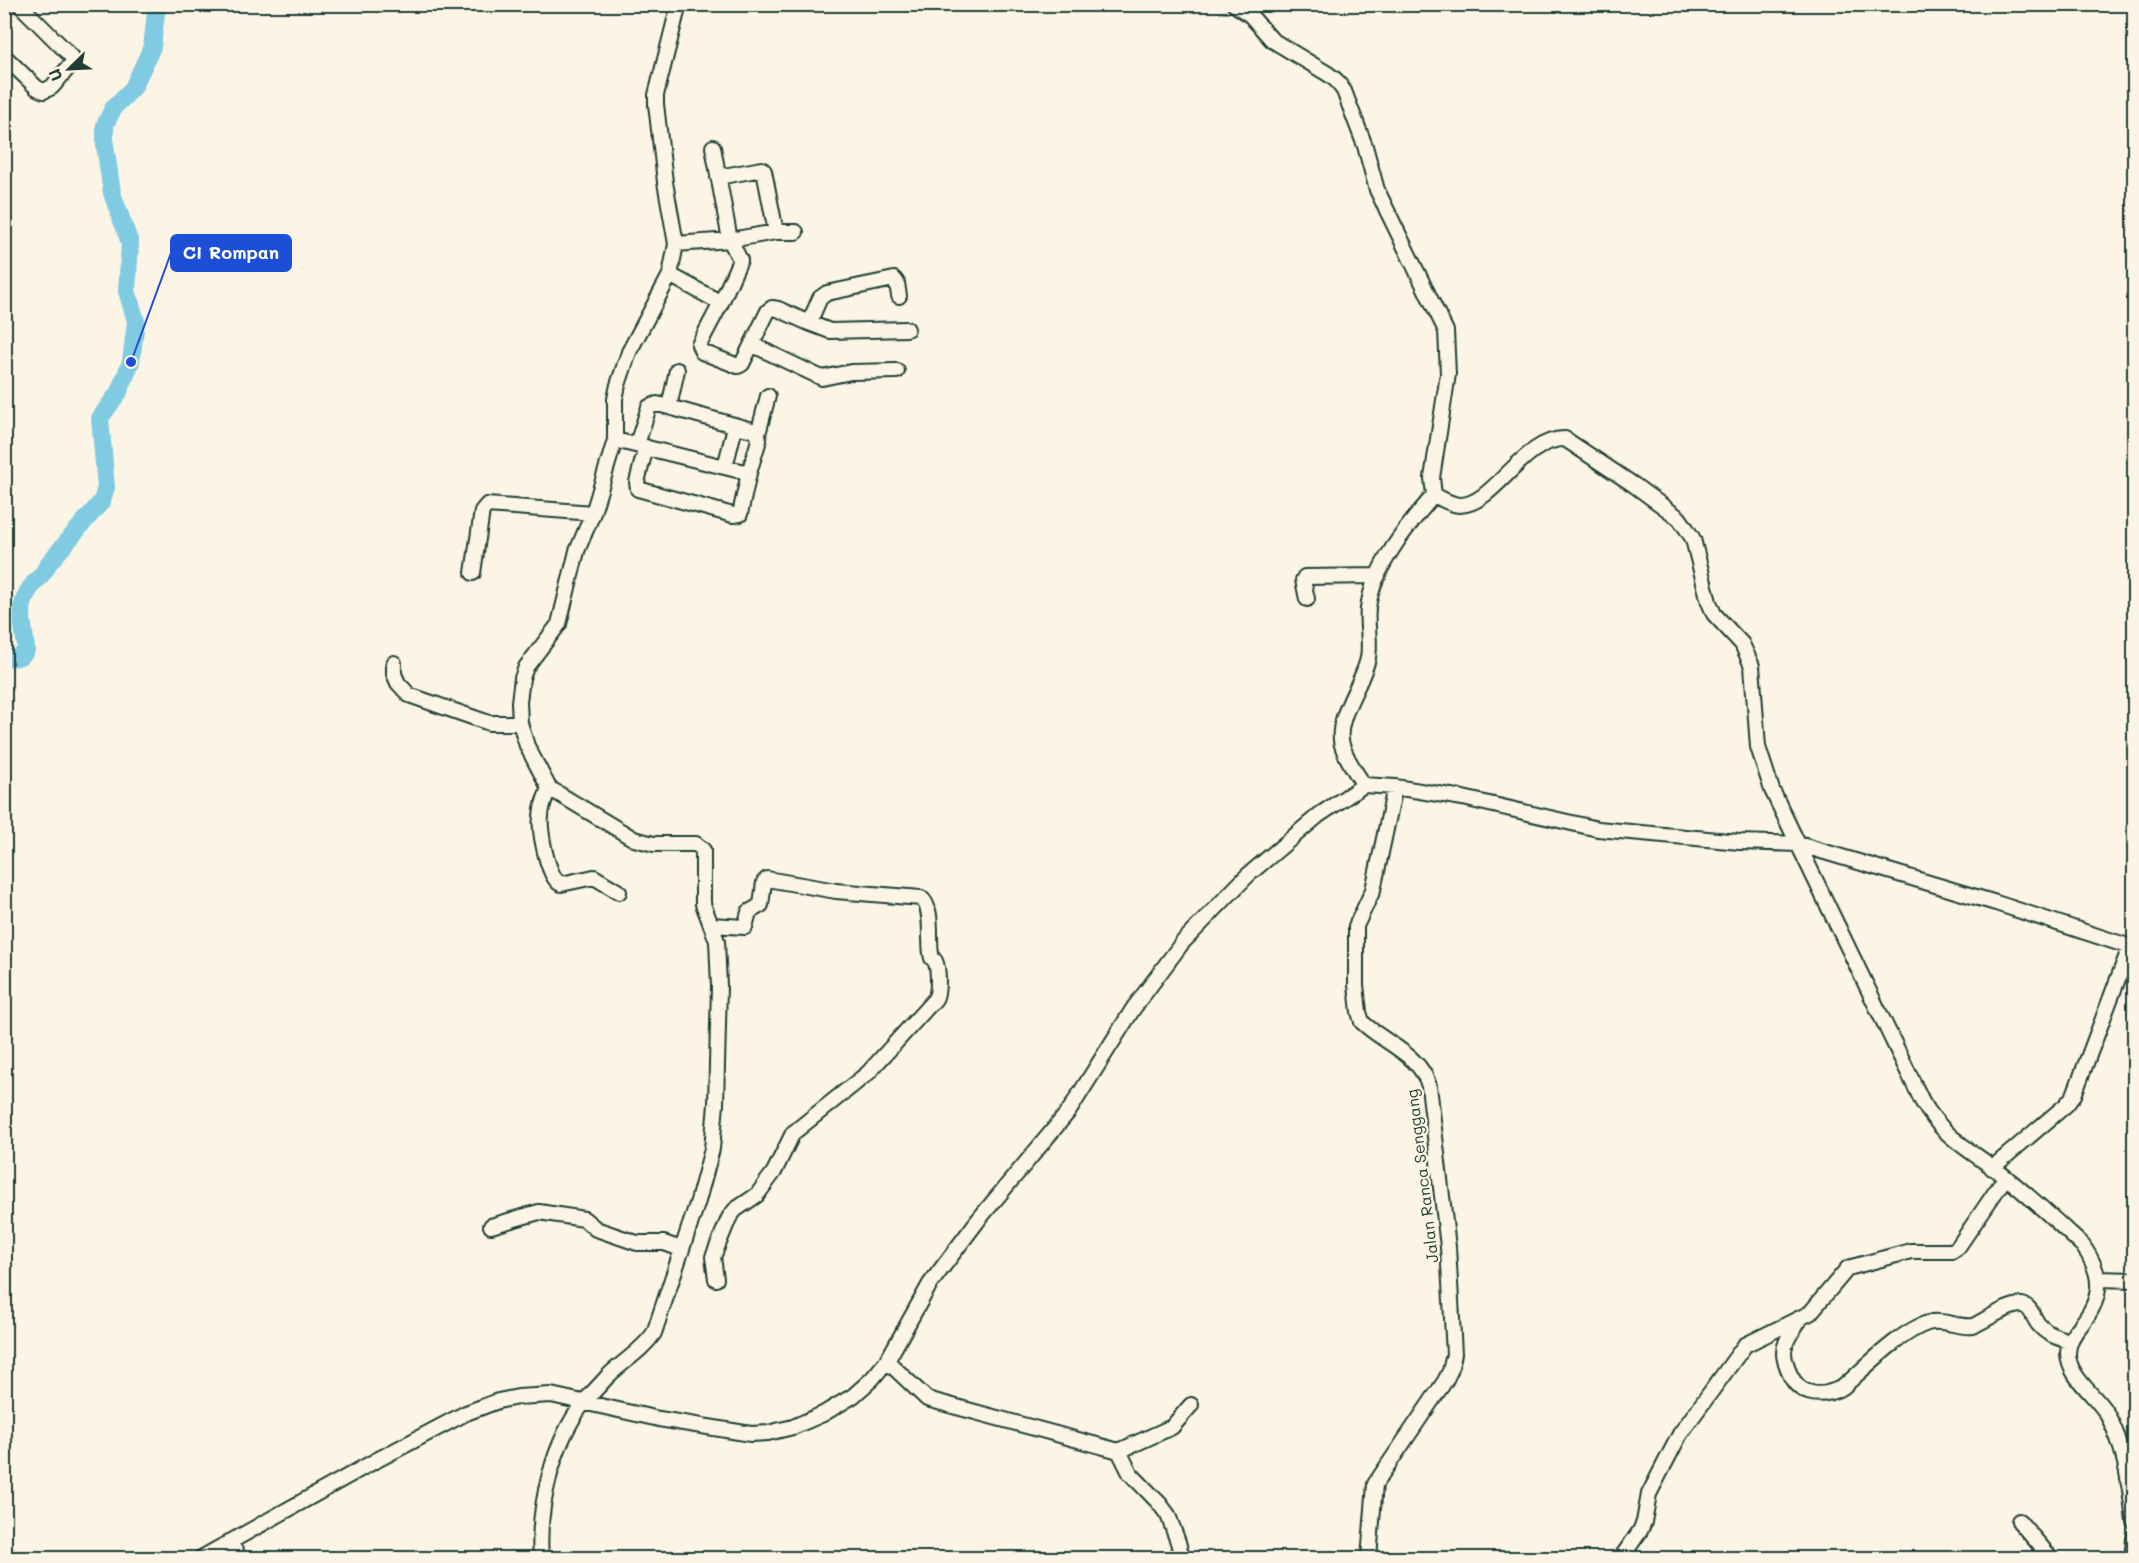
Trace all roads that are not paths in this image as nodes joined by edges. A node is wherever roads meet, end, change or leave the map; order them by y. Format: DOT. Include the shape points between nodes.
graph roads {
  1 [pos="19,4"];
  2 [pos="679,4"];
  3 [pos="1234,4"];
  4 [pos="4,56"];
  5 [pos="713,147"];
  6 [pos="718,177"];
  7 [pos="776,232"];
  8 [pos="796,232"];
  9 [pos="730,240"];
  10 [pos="676,244"];
  11 [pos="670,275"];
  12 [pos="899,296"];
  13 [pos="722,303"];
  14 [pos="809,323"];
  15 [pos="907,328"];
  16 [pos="753,345"];
  17 [pos="677,370"];
  18 [pos="897,371"];
  19 [pos="768,396"];
  20 [pos="669,407"];
  21 [pos="735,427"];
  22 [pos="758,434"];
  23 [pos="615,440"];
  24 [pos="641,446"];
  25 [pos="725,467"];
  26 [pos="749,473"];
  27 [pos="1434,495"];
  28 [pos="593,513"];
  29 [pos="473,573"];
  30 [pos="1378,576"];
  31 [pos="1306,599"];
  32 [pos="394,663"];
  33 [pos="520,723"];
  34 [pos="1364,785"];
  35 [pos="1395,787"];
  36 [pos="549,788"];
  37 [pos="1798,844"];
  38 [pos="619,892"];
  39 [pos="711,925"];
  40 [pos="2132,948"];
  41 [pos="1992,1168"];
  42 [pos="2005,1178"];
  43 [pos="490,1226"];
  44 [pos="681,1249"];
  45 [pos="716,1279"];
  46 [pos="2098,1279"];
  47 [pos="2134,1280"];
  48 [pos="1802,1317"];
  49 [pos="2069,1341"];
  50 [pos="886,1361"];
  51 [pos="584,1403"];
  52 [pos="1191,1404"];
  53 [pos="1119,1451"];
  54 [pos="2019,1521"];
  55 [pos="2134,1521"];
  56 [pos="2134,1539"];
  57 [pos="235,1551"];
  58 [pos="201,1558"];
  59 [pos="541,1558"];
  60 [pos="1182,1558"];
  61 [pos="1369,1558"];
  62 [pos="1621,1558"];
  63 [pos="2051,1558"];
  64 [pos="2132,1558"];
  1 -- 4 [label="street" via="73,62 45,91"];
  2 -- 10 [label="street" via="656,95"];
  3 -- 27 [label="street" via="1250,15 1272,40 1328,74 1344,91 1377,190 1446,331 1448,374 1432,478"];
  5 -- 6 [label="street"];
  6 -- 7 [label="street" via="762,169"];
  6 -- 9 [label="street"];
  7 -- 8 [label="street"];
  7 -- 9 [label="street"];
  9 -- 10 [label="street"];
  9 -- 13 [label="street" via="740,260"];
  10 -- 11 [label="street"];
  11 -- 13 [label="street"];
  11 -- 23 [label="street" via="629,352 615,399"];
  12 -- 14 [label="street" via="894,279 824,294"];
  13 -- 16 [label="street" via="699,345 700,350 740,366"];
  14 -- 15 [label="street" via="830,331"];
  14 -- 16 [label="street" via="772,308"];
  16 -- 18 [label="street" via="822,378 851,372"];
  17 -- 20 [label="street"];
  19 -- 22 [label="street"];
  20 -- 21 [label="street"];
  20 -- 24 [label="street" via="649,407"];
  21 -- 22 [label="street"];
  21 -- 25 [label="street"];
  22 -- 26 [label="street"];
  23 -- 24 [label="street"];
  23 -- 28 [label="street"];
  24 -- 25 [label="street"];
  24 -- 26 [label="street" via="638,489 737,516"];
  25 -- 26 [label="street"];
  27 -- 30 [label="street" via="1403,530"];
  27 -- 37 [label="street" via="1458,505 1467,504 1481,497 1527,454 1564,439 1679,518 1693,539 1714,614 1748,654 1758,747 1772,790"];
  28 -- 29 [label="street" via="487,505 482,512"];
  28 -- 33 [label="street" via="577,551 559,624 524,673"];
  30 -- 31 [label="street" via="1305,577"];
  30 -- 34 [label="street" via="1368,605 1367,660 1340,737"];
  32 -- 33 [label="street" via="398,683 410,695 489,723"];
  33 -- 36 [label="street"];
  34 -- 35 [label="street"];
  34 -- 50 [label="street" via="1319,815 1248,875 1182,944 1133,1009 1069,1111 930,1284"];
  35 -- 37 [label="street" via="1463,798 1598,829"];
  35 -- 61 [label="street, Jalan Ranca Senggang" via="1373,890 1356,926 1356,985 1362,1022 1416,1063 1429,1086 1448,1247 1454,1354 1445,1382 1375,1484"];
  36 -- 38 [label="street" via="541,831 554,880 561,884 594,877"];
  36 -- 39 [label="street" via="634,839 700,847 704,854 703,904"];
  37 -- 40 [label="street"];
  37 -- 41 [label="street" via="1931,1117 1953,1141"];
  39 -- 44 [label="street" via="717,941 719,986 712,1149"];
  39 -- 45 [label="street" via="745,927 749,912 761,905 766,879 836,891 921,898 926,902 931,926 937,993 868,1073 794,1133 757,1195 731,1214 713,1257"];
  40 -- 41 [label="street" via="2074,1095"];
  41 -- 42 [label="street"];
  42 -- 46 [label="street" via="2083,1246"];
  42 -- 48 [label="street" via="1958,1247 1911,1251 1848,1268"];
  43 -- 44 [label="street" via="539,1212 584,1219 596,1229 638,1243 664,1243"];
  44 -- 51 [label="street" via="654,1333"];
  46 -- 47 [label="street"];
  46 -- 49 [label="street" via="2097,1298"];
  48 -- 49 [label="street" via="1786,1342 1784,1355 1799,1388 1819,1394 1843,1387 1904,1336 1931,1322 1973,1326 2023,1305 2050,1335"];
  48 -- 62 [label="street" via="1745,1345 1680,1434 1649,1494 1640,1531"];
  49 -- 55 [label="street" via="2072,1367 2107,1414 2120,1446"];
  50 -- 51 [label="street" via="853,1396 823,1414 768,1433 751,1434 670,1421"];
  50 -- 53 [label="street" via="927,1399"];
  51 -- 57 [label="street" via="551,1395 518,1396 466,1413 395,1450"];
  51 -- 59 [label="street" via="567,1431 551,1471"];
  52 -- 53 [label="street" via="1172,1426"];
  53 -- 60 [label="street" via="1130,1473 1168,1515"];
  54 -- 63 [label="street"];
  56 -- 64 [label="street"];
  57 -- 58 [label="street"];
}
